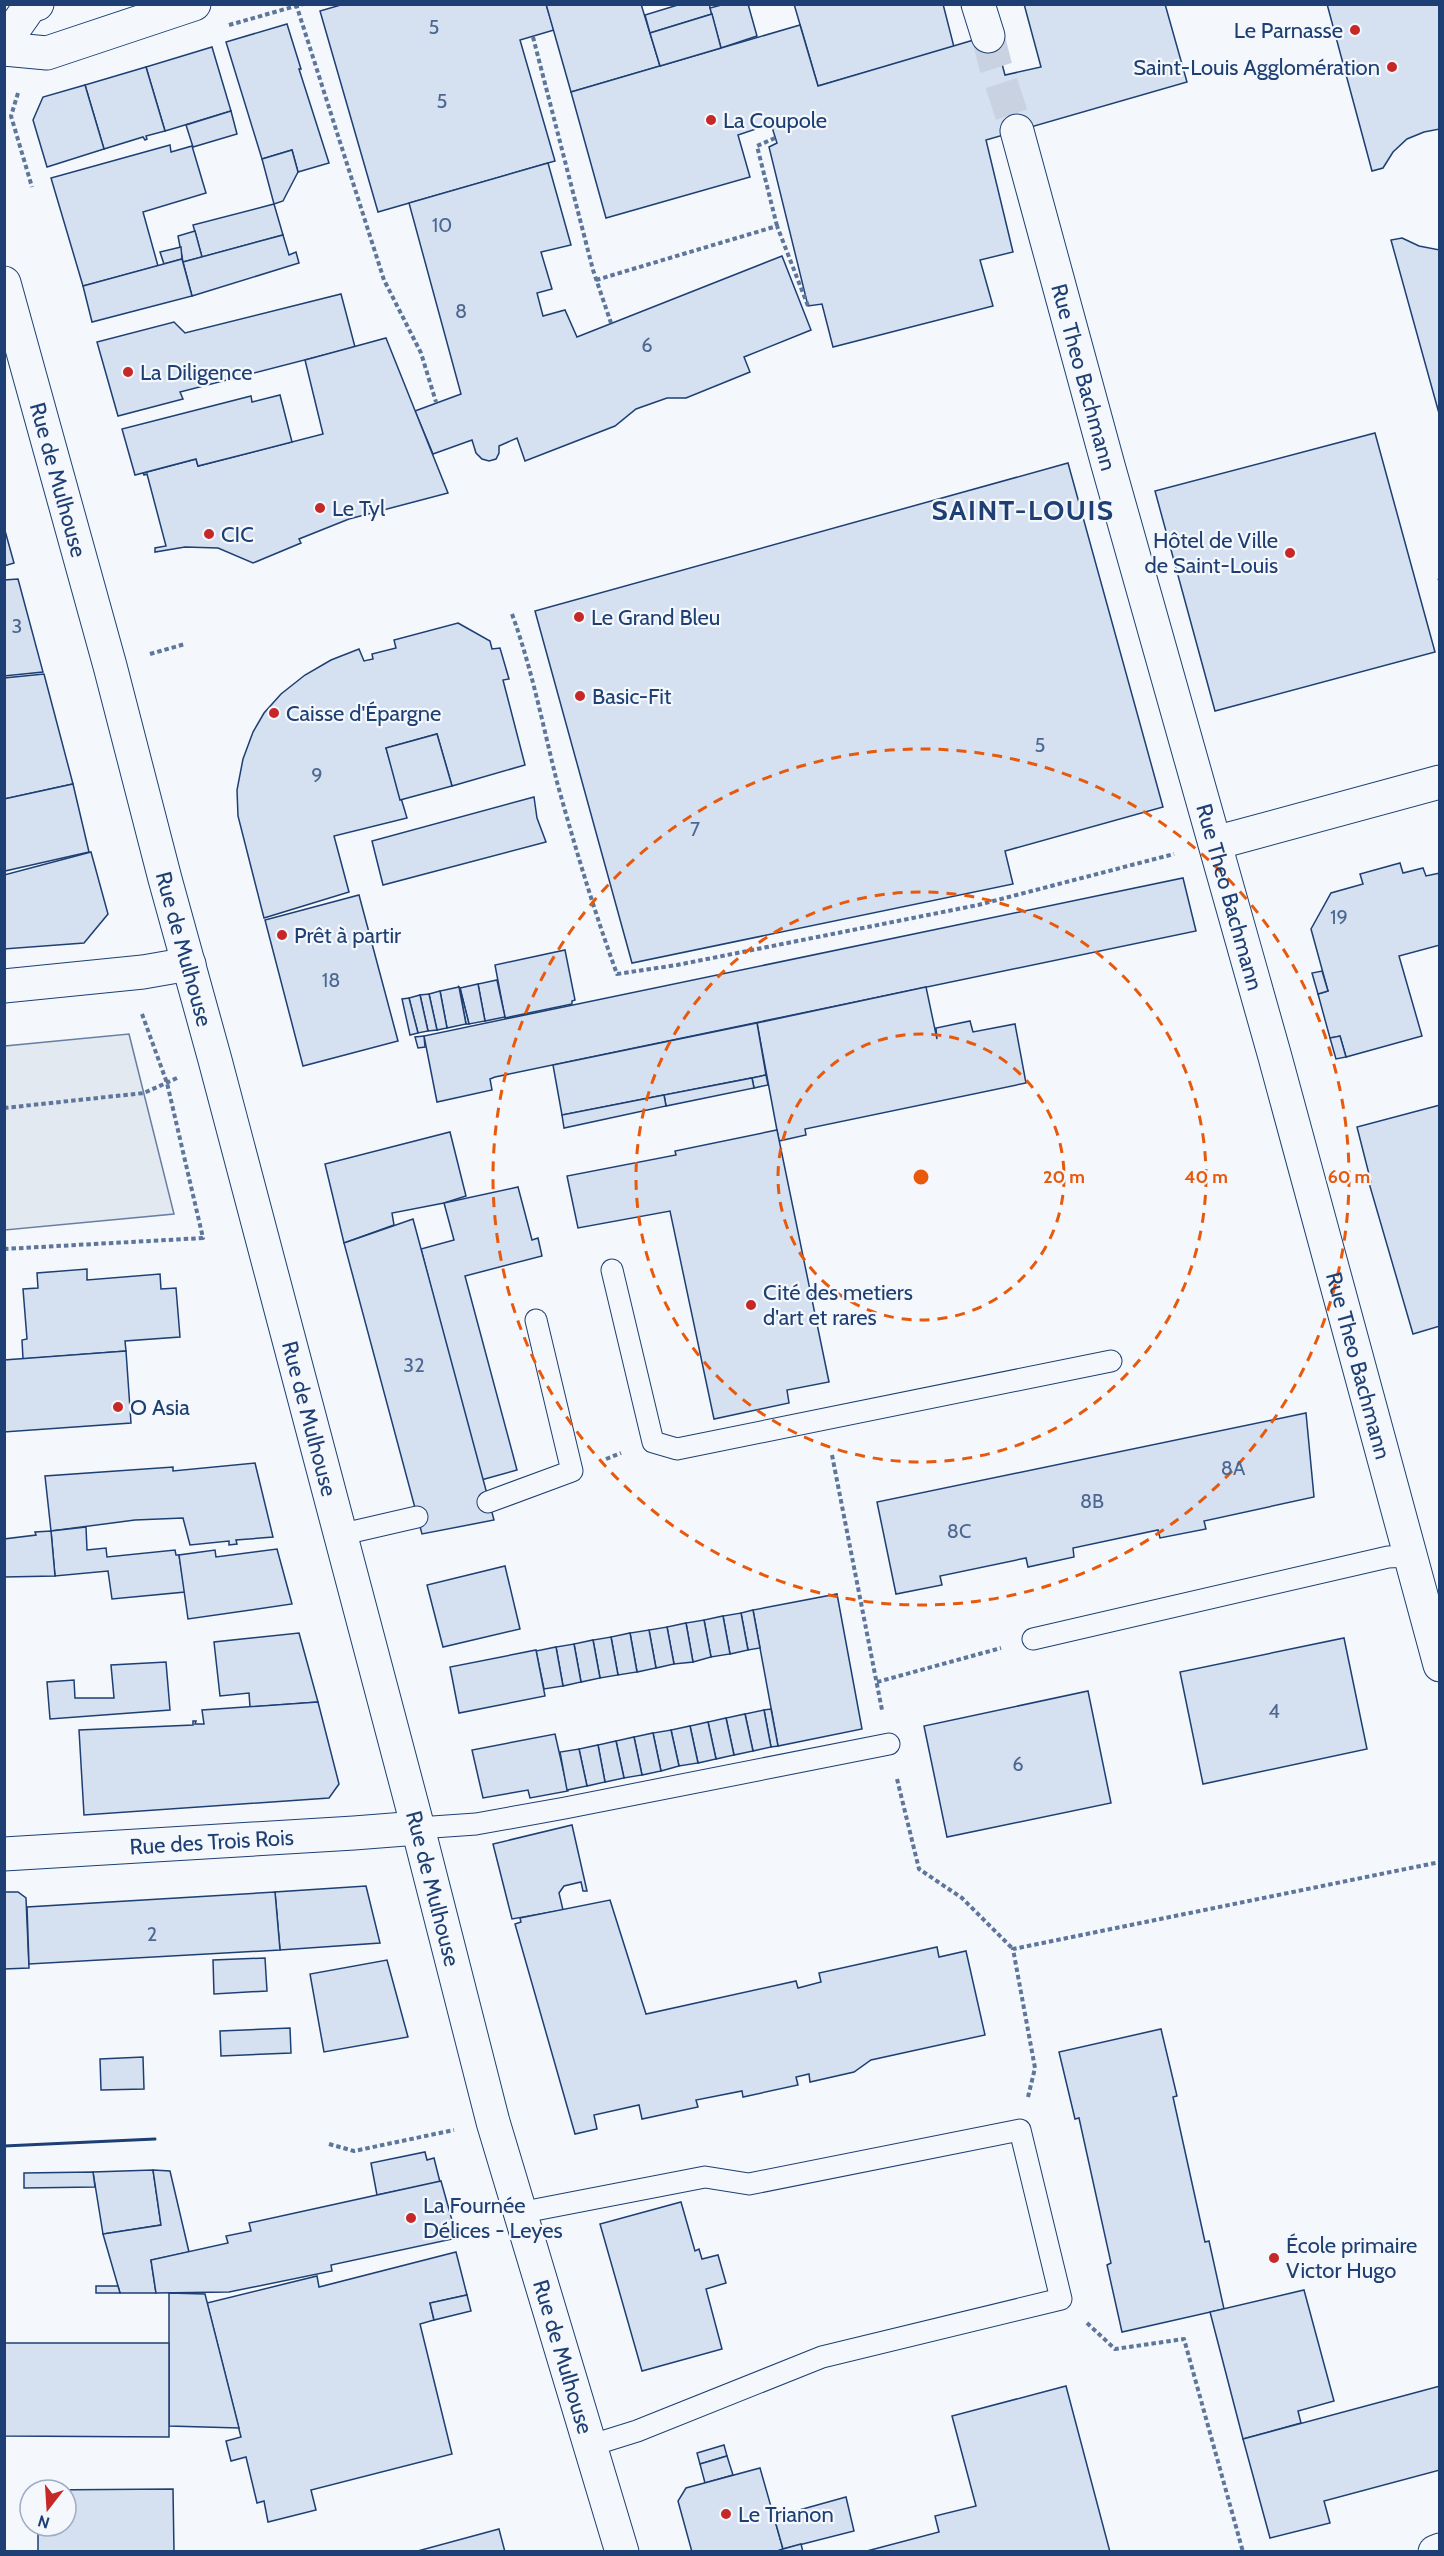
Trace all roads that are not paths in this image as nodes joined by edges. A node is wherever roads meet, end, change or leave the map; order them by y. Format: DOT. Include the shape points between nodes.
graph roads {
  1 [pos="36,4"];
  2 [pos="194,4"];
  3 [pos="978,4"];
  4 [pos="988,36"];
  5 [pos="4,43"];
  6 [pos="4,49"];
  7 [pos="1017,131"];
  8 [pos="4,283"];
  9 [pos="1440,782"];
  10 [pos="1215,843"];
  11 [pos="189,964"];
  12 [pos="4,986"];
  13 [pos="612,1269"];
  14 [pos="536,1320"];
  15 [pos="1111,1361"];
  16 [pos="488,1502"];
  17 [pos="417,1517"];
  18 [pos="339,1534"];
  19 [pos="1410,1556"];
  20 [pos="1033,1639"];
  21 [pos="1440,1665"];
  22 [pos="889,1744"];
  23 [pos="418,1828"];
  24 [pos="4,1854"];
  25 [pos="519,2212"];
  26 [pos="589,2446"];
  27 [pos="1440,2550"];
  28 [pos="622,2552"];
  29 [pos="1435,2552"];
  1 -- 5 [label="main road" via="30,6"];
  2 -- 6 [label="main road" via="47,53"];
  3 -- 4 [label="main road"];
  7 -- 10 [label="main road, Rue Theo Bachmann"];
  8 -- 11 [label="main road, Rue de Mulhouse"];
  9 -- 10 [label="main road"];
  10 -- 19 [label="main road, Rue Theo Bachmann"];
  11 -- 12 [label="main road"];
  11 -- 18 [label="main road, Rue de Mulhouse"];
  13 -- 15 [label="lane" via="653,1442 677,1449"];
  14 -- 16 [label="lane" via="572,1471"];
  17 -- 18 [label="lane"];
  18 -- 23 [label="main road, Rue de Mulhouse"];
  19 -- 20 [label="lane" via="1388,1557"];
  19 -- 21 [label="main road, Rue Theo Bachmann"];
  22 -- 23 [label="lane" via="476,1824"];
  23 -- 24 [label="main road, Rue des Trois Rois"];
  23 -- 25 [label="main road, Rue de Mulhouse"];
  25 -- 26 [label="main road, Rue de Mulhouse"];
  25 -- 26 [label="lane" via="705,2176 749,2184 1020,2130 1061,2299 822,2357 637,2431"];
  26 -- 28 [label="main road, Rue de Mulhouse"];
  27 -- 29 [label="main road"];
}
